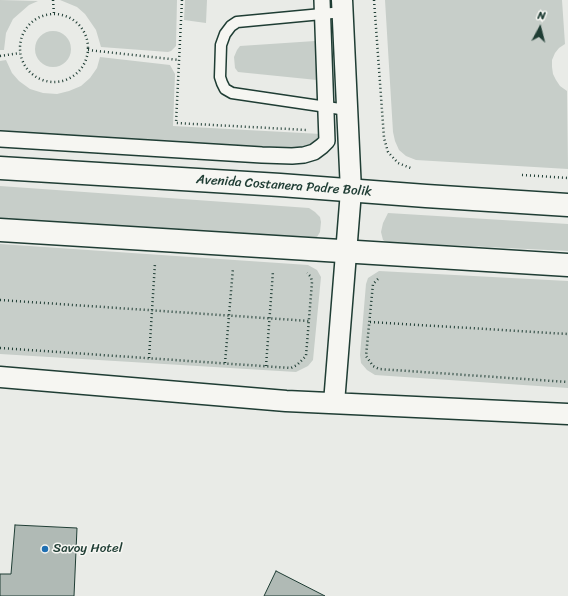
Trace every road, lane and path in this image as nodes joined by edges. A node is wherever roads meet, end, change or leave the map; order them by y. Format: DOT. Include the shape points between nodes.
graph roads {
  1 [pos="53,0"];
  2 [pos="182,0"];
  3 [pos="374,0"];
  4 [pos="343,6"];
  5 [pos="322,7"];
  6 [pos="54,14"];
  7 [pos="88,50"];
  8 [pos="20,53"];
  9 [pos="0,56"];
  10 [pos="179,60"];
  11 [pos="326,107"];
  12 [pos="348,110"];
  13 [pos="327,131"];
  14 [pos="0,138"];
  15 [pos="0,168"];
  16 [pos="420,169"];
  17 [pos="521,175"];
  18 [pos="568,178"];
  19 [pos="351,191"];
  20 [pos="568,204"];
  21 [pos="0,230"];
  22 [pos="346,250"];
  23 [pos="156,261"];
  24 [pos="568,264"];
  25 [pos="233,266"];
  26 [pos="273,268"];
  27 [pos="306,273"];
  28 [pos="373,291"];
  29 [pos="0,300"];
  30 [pos="152,310"];
  31 [pos="269,318"];
  32 [pos="309,321"];
  33 [pos="370,322"];
  34 [pos="568,334"];
  35 [pos="0,348"];
  36 [pos="149,358"];
  37 [pos="225,363"];
  38 [pos="266,366"];
  39 [pos="0,377"];
  40 [pos="568,382"];
  41 [pos="334,404"];
  42 [pos="568,414"];
  1 -- 6 [label="path"];
  2 -- 10 [label="path"];
  3 -- 16 [label="path" via="384,138 388,152 398,163 412,169"];
  4 -- 5 [label="lane"];
  4 -- 12 [label="street"];
  5 -- 11 [label="street"];
  5 -- 11 [label="lane" via="237,22 231,26 221,45 220,77 225,89 232,93"];
  6 -- 7 [label="path" via="69,18 81,27"];
  6 -- 8 [label="path" via="41,16 30,23 20,40"];
  7 -- 8 [label="path" via="85,62 78,72 56,82 47,82 32,74 26,68"];
  7 -- 10 [label="path"];
  8 -- 9 [label="path"];
  10 -- 13 [label="path" via="176,123"];
  11 -- 12 [label="lane"];
  11 -- 13 [label="street"];
  12 -- 19 [label="street"];
  13 -- 14 [label="street" via="327,141 314,152 292,156"];
  15 -- 19 [label="main road, Avenida Costanera Padre Bolik"];
  17 -- 18 [label="path"];
  19 -- 20 [label="main road, Avenida Costanera Padre Bolik"];
  19 -- 22 [label="street"];
  21 -- 22 [label="main road"];
  22 -- 24 [label="main road"];
  22 -- 41 [label="street"];
  23 -- 30 [label="path"];
  25 -- 37 [label="path"];
  26 -- 31 [label="path"];
  27 -- 32 [label="path" via="312,282"];
  28 -- 33 [label="path"];
  29 -- 30 [label="path"];
  30 -- 31 [label="path"];
  30 -- 36 [label="path"];
  31 -- 32 [label="path"];
  31 -- 38 [label="path"];
  32 -- 38 [label="path" via="306,356 302,361 291,368"];
  33 -- 34 [label="path"];
  33 -- 40 [label="path" via="366,356 373,366 379,369"];
  35 -- 36 [label="path"];
  36 -- 37 [label="path"];
  37 -- 38 [label="path"];
  39 -- 41 [label="street"];
  41 -- 42 [label="street"];
}
